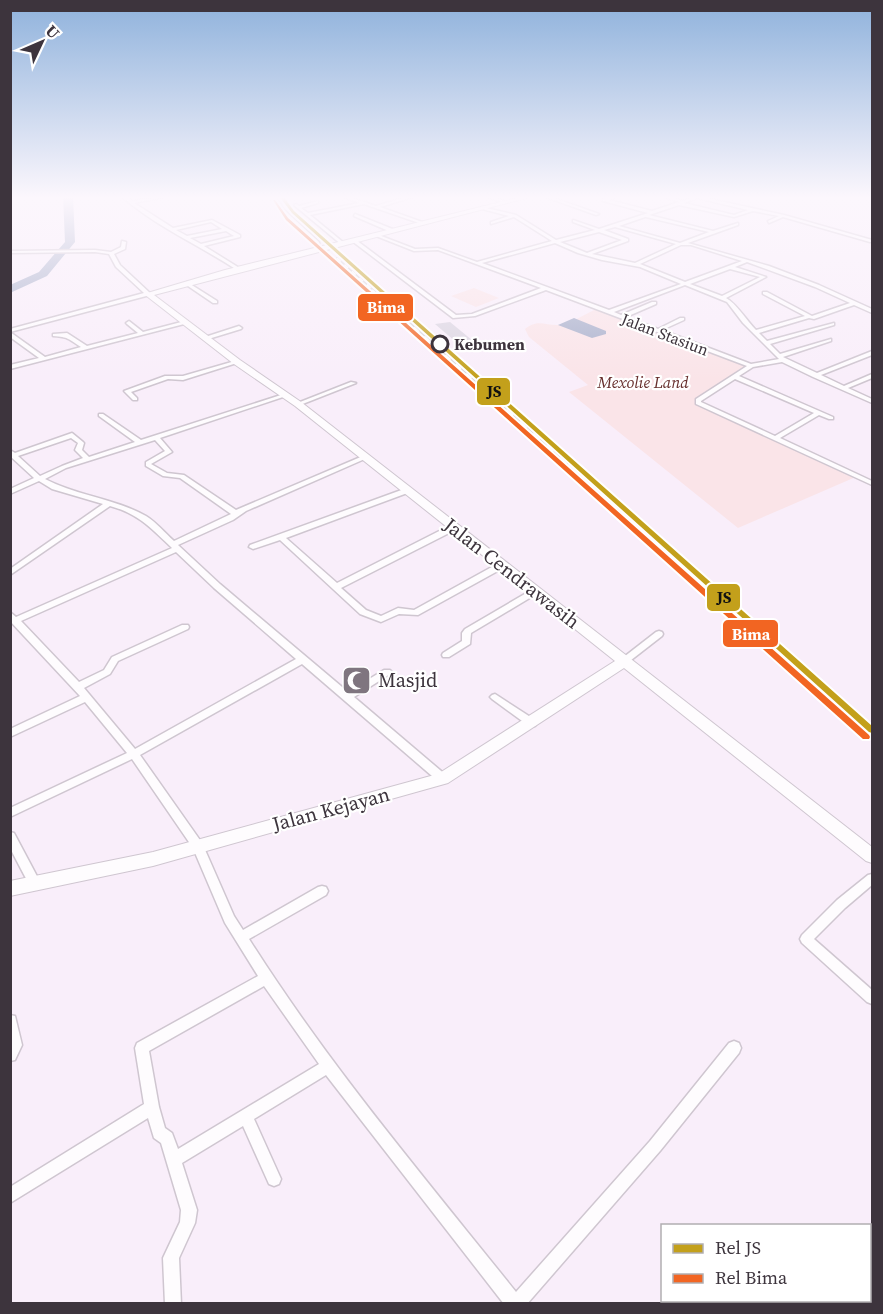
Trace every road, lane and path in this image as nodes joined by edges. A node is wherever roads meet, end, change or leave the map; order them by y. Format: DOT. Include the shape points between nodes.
graph roads {
  1 [pos="113,257"];
  2 [pos="221,257"];
  3 [pos="288,257"];
  4 [pos="376,257"];
  5 [pos="461,257"];
  6 [pos="498,257"];
  7 [pos="603,257"];
  8 [pos="650,257"];
  9 [pos="734,257"];
  10 [pos="746,261"];
  11 [pos="477,263"];
  12 [pos="635,264"];
  13 [pos="730,267"];
  14 [pos="239,269"];
  15 [pos="187,283"];
  16 [pos="687,283"];
  17 [pos="546,288"];
  18 [pos="765,293"];
  19 [pos="148,294"];
  20 [pos="722,298"];
  21 [pos="215,302"];
  22 [pos="654,303"];
  23 [pos="855,303"];
  24 [pos="873,311"];
  25 [pos="609,312"];
  26 [pos="621,317"];
  27 [pos="808,317"];
  28 [pos="682,319"];
  29 [pos="129,323"];
  30 [pos="185,323"];
  31 [pos="832,324"];
  32 [pos="239,328"];
  33 [pos="657,331"];
  34 [pos="10,332"];
  35 [pos="756,333"];
  36 [pos="142,334"];
  37 [pos="55,335"];
  38 [pos="206,338"];
  39 [pos="829,340"];
  40 [pos="766,343"];
  41 [pos="86,348"];
  42 [pos="873,352"];
  43 [pos="43,358"];
  44 [pos="781,358"];
  45 [pos="237,362"];
  46 [pos="751,366"];
  47 [pos="10,367"];
  48 [pos="815,376"];
  49 [pos="873,376"];
  50 [pos="735,377"];
  51 [pos="353,383"];
  52 [pos="843,388"];
  53 [pos="286,394"];
  54 [pos="135,399"];
  55 [pos="873,401"];
  56 [pos="298,404"];
  57 [pos="819,413"];
  58 [pos="101,415"];
  59 [pos="831,418"];
  60 [pos="156,437"];
  61 [pos="776,438"];
  62 [pos="139,442"];
  63 [pos="12,454"];
  64 [pos="365,457"];
  65 [pos="88,459"];
  66 [pos="39,478"];
  67 [pos="873,483"];
  68 [pos="407,490"];
  69 [pos="10,492"];
  70 [pos="109,503"];
  71 [pos="235,513"];
  72 [pos="454,527"];
  73 [pos="281,537"];
  74 [pos="176,546"];
  75 [pos="253,548"];
  76 [pos="502,565"];
  77 [pos="10,573"];
  78 [pos="336,587"];
  79 [pos="535,591"];
  80 [pos="13,617"];
  81 [pos="185,627"];
  82 [pos="658,634"];
  83 [pos="446,655"];
  84 [pos="303,659"];
  85 [pos="623,662"];
  86 [pos="387,672"];
  87 [pos="78,687"];
  88 [pos="86,697"];
  89 [pos="347,697"];
  90 [pos="495,697"];
  91 [pos="532,723"];
  92 [pos="10,733"];
  93 [pos="134,754"];
  94 [pos="443,779"];
  95 [pos="10,813"];
  96 [pos="10,836"];
  97 [pos="198,846"];
  98 [pos="873,856"];
  99 [pos="873,879"];
  100 [pos="35,884"];
  101 [pos="10,889"];
  102 [pos="322,891"];
  103 [pos="240,938"];
  104 [pos="266,978"];
  105 [pos="873,998"];
  106 [pos="10,1022"];
  107 [pos="734,1048"];
  108 [pos="10,1055"];
  109 [pos="328,1066"];
  110 [pos="152,1107"];
  111 [pos="246,1117"];
  112 [pos="175,1159"];
  113 [pos="274,1179"];
  114 [pos="10,1196"];
  115 [pos="173,1304"];
  116 [pos="515,1304"];
  1 -- 19 [label="street"];
  2 -- 14 [label="street"];
  3 -- 14 [label="main road"];
  4 -- 17 [label="street" via="455,317 473,315"];
  5 -- 11 [label="street, Jalan Stasiun"];
  6 -- 11 [label="street"];
  7 -- 12 [label="street"];
  8 -- 12 [label="street"];
  9 -- 10 [label="street"];
  10 -- 13 [label="street"];
  10 -- 23 [label="street"];
  11 -- 17 [label="street, Jalan Stasiun"];
  12 -- 16 [label="street"];
  13 -- 16 [label="street"];
  13 -- 20 [label="street" via="764,277"];
  14 -- 15 [label="main road"];
  15 -- 19 [label="main road"];
  15 -- 21 [label="street"];
  16 -- 20 [label="street"];
  16 -- 25 [label="street"];
  17 -- 25 [label="street, Jalan Stasiun"];
  18 -- 27 [label="street"];
  19 -- 30 [label="main road, Jalan Cendrawasih"];
  19 -- 34 [label="street"];
  20 -- 35 [label="street" via="736,307"];
  22 -- 26 [label="street"];
  23 -- 24 [label="street"];
  23 -- 27 [label="street"];
  25 -- 26 [label="street, Jalan Stasiun"];
  26 -- 33 [label="street, Jalan Stasiun"];
  27 -- 35 [label="street"];
  28 -- 33 [label="street"];
  29 -- 36 [label="street"];
  30 -- 36 [label="street"];
  30 -- 38 [label="main road, Jalan Cendrawasih"];
  31 -- 40 [label="street"];
  32 -- 38 [label="street"];
  33 -- 46 [label="street, Jalan Stasiun"];
  34 -- 43 [label="street"];
  35 -- 40 [label="street"];
  36 -- 41 [label="street"];
  37 -- 41 [label="street" via="65,334"];
  38 -- 45 [label="main road, Jalan Cendrawasih"];
  39 -- 44 [label="street"];
  40 -- 44 [label="street"];
  41 -- 43 [label="street"];
  42 -- 48 [label="street"];
  43 -- 47 [label="street"];
  44 -- 46 [label="street"];
  44 -- 48 [label="street"];
  45 -- 53 [label="main road, Jalan Cendrawasih"];
  45 -- 54 [label="street" via="183,378 167,376 127,391"];
  46 -- 50 [label="street"];
  48 -- 52 [label="street"];
  49 -- 52 [label="street"];
  50 -- 57 [label="street"];
  50 -- 61 [label="street" via="698,403"];
  51 -- 56 [label="street"];
  52 -- 55 [label="street"];
  53 -- 56 [label="main road, Jalan Cendrawasih"];
  53 -- 60 [label="street"];
  56 -- 64 [label="main road, Jalan Cendrawasih"];
  57 -- 59 [label="street"];
  57 -- 61 [label="street"];
  58 -- 62 [label="street"];
  60 -- 62 [label="street"];
  60 -- 71 [label="street" via="170,452 148,465 165,475 182,476"];
  61 -- 67 [label="street"];
  62 -- 65 [label="street"];
  63 -- 65 [label="street" via="72,435 81,443 78,450"];
  63 -- 66 [label="street"];
  64 -- 68 [label="main road, Jalan Cendrawasih"];
  64 -- 71 [label="street"];
  65 -- 66 [label="street"];
  66 -- 69 [label="street"];
  66 -- 70 [label="street" via="55,487"];
  68 -- 72 [label="main road, Jalan Cendrawasih"];
  68 -- 73 [label="street"];
  70 -- 74 [label="street" via="146,519"];
  70 -- 77 [label="street"];
  71 -- 74 [label="street"];
  72 -- 76 [label="main road, Jalan Cendrawasih"];
  72 -- 78 [label="street"];
  73 -- 75 [label="street"];
  73 -- 78 [label="street"];
  74 -- 80 [label="street"];
  74 -- 84 [label="street"];
  76 -- 78 [label="street" via="415,613 398,611 381,619 363,612"];
  76 -- 79 [label="main road, Jalan Cendrawasih"];
  79 -- 83 [label="street" via="466,633 467,642"];
  79 -- 85 [label="main road, Jalan Cendrawasih"];
  80 -- 87 [label="street"];
  81 -- 87 [label="street" via="115,659 106,672"];
  82 -- 85 [label="street"];
  84 -- 89 [label="street"];
  84 -- 93 [label="street"];
  85 -- 91 [label="main road, Jalan Kejayan"];
  85 -- 98 [label="main road, Jalan Cendrawasih"];
  86 -- 89 [label="street"];
  87 -- 88 [label="street"];
  88 -- 92 [label="street"];
  88 -- 93 [label="street"];
  89 -- 94 [label="street"];
  90 -- 91 [label="street"];
  91 -- 94 [label="main road, Jalan Kejayan"];
  93 -- 95 [label="street"];
  93 -- 97 [label="street"];
  94 -- 97 [label="main road, Jalan Kejayan"];
  96 -- 100 [label="street"];
  97 -- 100 [label="main road, Jalan Kejayan"];
  97 -- 103 [label="street"];
  99 -- 105 [label="street" via="806,939"];
  100 -- 101 [label="main road, Jalan Kejayan"];
  102 -- 103 [label="street"];
  103 -- 104 [label="street"];
  104 -- 109 [label="street"];
  104 -- 110 [label="street" via="143,1046"];
  106 -- 108 [label="street" via="15,1045"];
  107 -- 116 [label="street" via="655,1146"];
  109 -- 111 [label="street"];
  109 -- 116 [label="street"];
  110 -- 112 [label="street" via="159,1133 167,1138"];
  110 -- 114 [label="street"];
  111 -- 112 [label="street"];
  111 -- 113 [label="street"];
  112 -- 115 [label="street" via="189,1215 171,1258"];
}
